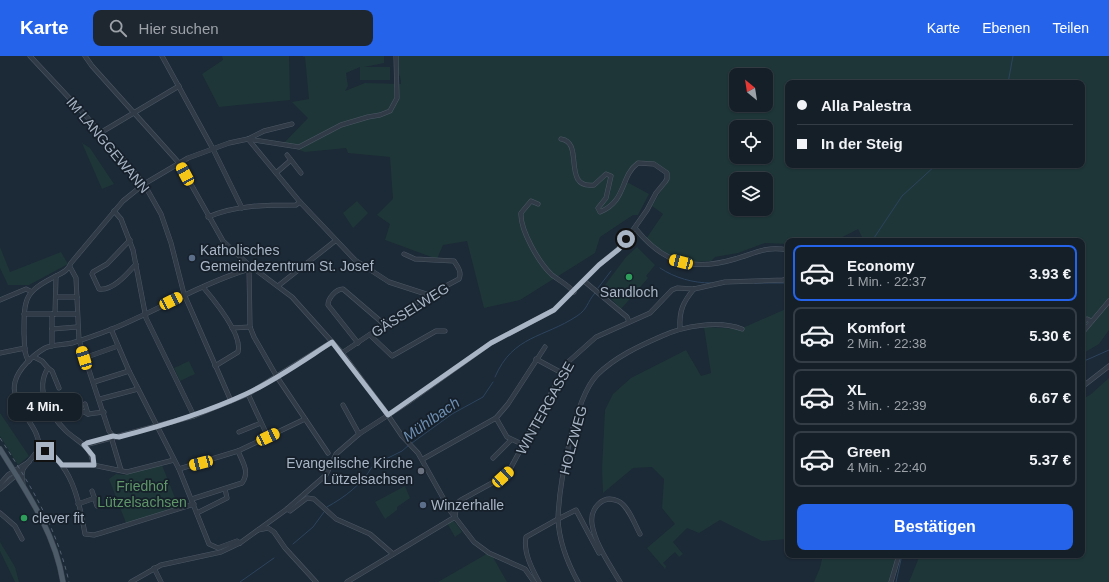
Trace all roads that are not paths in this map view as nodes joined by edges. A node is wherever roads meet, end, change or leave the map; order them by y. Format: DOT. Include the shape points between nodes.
graph roads {
  1 [pos="30,56"];
  2 [pos="85,56"];
  3 [pos="162,56"];
  4 [pos="396,56"];
  5 [pos="179,86"];
  6 [pos="133,113"];
  7 [pos="292,124"];
  8 [pos="100,133"];
  9 [pos="248,139"];
  10 [pos="561,139"];
  11 [pos="213,149"];
  12 [pos="287,155"];
  13 [pos="291,160"];
  14 [pos="179,163"];
  15 [pos="276,173"];
  16 [pos="301,173"];
  17 [pos="144,184"];
  18 [pos="300,202"];
  19 [pos="538,204"];
  20 [pos="242,208"];
  21 [pos="114,211"];
  22 [pos="208,217"];
  23 [pos="635,228"];
  24 [pos="130,240"];
  25 [pos="335,241"];
  26 [pos="785,250"];
  27 [pos="404,254"];
  28 [pos="136,264"];
  29 [pos="70,267"];
  30 [pos="249,267"];
  31 [pos="56,276"];
  32 [pos="785,279"];
  33 [pos="584,281"];
  34 [pos="278,286"];
  35 [pos="203,287"];
  36 [pos="694,289"];
  37 [pos="30,291"];
  38 [pos="574,292"];
  39 [pos="184,294"];
  40 [pos="429,295"];
  41 [pos="56,297"];
  42 [pos="77,297"];
  43 [pos="0,300"];
  44 [pos="1109,301"];
  45 [pos="24,314"];
  46 [pos="53,314"];
  47 [pos="77,314"];
  48 [pos="146,314"];
  49 [pos="1085,319"];
  50 [pos="1091,321"];
  51 [pos="630,322"];
  52 [pos="385,325"];
  53 [pos="77,327"];
  54 [pos="250,327"];
  55 [pos="232,328"];
  56 [pos="680,328"];
  57 [pos="52,329"];
  58 [pos="111,329"];
  59 [pos="1085,329"];
  60 [pos="742,330"];
  61 [pos="445,331"];
  62 [pos="370,335"];
  63 [pos="79,340"];
  64 [pos="332,342"];
  65 [pos="358,343"];
  66 [pos="52,346"];
  67 [pos="118,346"];
  68 [pos="545,347"];
  69 [pos="25,348"];
  70 [pos="0,352"];
  71 [pos="342,354"];
  72 [pos="34,357"];
  73 [pos="84,358"];
  74 [pos="536,359"];
  75 [pos="29,361"];
  76 [pos="215,366"];
  77 [pos="1109,366"];
  78 [pos="48,368"];
  79 [pos="129,370"];
  80 [pos="562,373"];
  81 [pos="277,377"];
  82 [pos="94,382"];
  83 [pos="1085,385"];
  84 [pos="59,388"];
  85 [pos="138,389"];
  86 [pos="248,394"];
  87 [pos="100,399"];
  88 [pos="231,401"];
  89 [pos="85,404"];
  90 [pos="343,406"];
  91 [pos="104,412"];
  92 [pos="88,414"];
  93 [pos="388,415"];
  94 [pos="194,416"];
  95 [pos="496,418"];
  96 [pos="58,420"];
  97 [pos="305,420"];
  98 [pos="261,423"];
  99 [pos="158,426"];
  100 [pos="239,432"];
  101 [pos="359,434"];
  102 [pos="113,436"];
  103 [pos="268,437"];
  104 [pos="511,440"];
  105 [pos="84,445"];
  106 [pos="524,445"];
  107 [pos="0,449"];
  108 [pos="38,449"];
  109 [pos="238,451"];
  110 [pos="330,457"];
  111 [pos="493,458"];
  112 [pos="423,459"];
  113 [pos="174,460"];
  114 [pos="29,462"];
  115 [pos="62,465"];
  116 [pos="94,465"];
  117 [pos="24,469"];
  118 [pos="178,469"];
  119 [pos="121,470"];
  120 [pos="15,473"];
  121 [pos="0,484"];
  122 [pos="23,486"];
  123 [pos="0,489"];
  124 [pos="225,489"];
  125 [pos="92,491"];
  126 [pos="95,498"];
  127 [pos="192,499"];
  128 [pos="78,504"];
  129 [pos="194,504"];
  130 [pos="98,506"];
  131 [pos="287,509"];
  132 [pos="0,513"];
  133 [pos="197,513"];
  134 [pos="455,517"];
  135 [pos="558,519"];
  136 [pos="258,530"];
  137 [pos="640,534"];
  138 [pos="22,539"];
  139 [pos="240,543"];
  140 [pos="599,553"];
  141 [pos="393,554"];
  142 [pos="897,558"];
  143 [pos="154,568"];
  144 [pos="63,582"];
  145 [pos="131,582"];
  146 [pos="160,582"];
  147 [pos="316,582"];
  148 [pos="346,582"];
  149 [pos="534,582"];
  150 [pos="540,582"];
  151 [pos="578,582"];
  152 [pos="620,582"];
  153 [pos="891,582"];
  1 -- 8 [label="street, IM LANGGEWANN"];
  2 -- 6 [label="street"];
  3 -- 5 [label="street"];
  4 -- 9 [label="street" via="397,98 390,111 380,116 341,125 299,147"];
  5 -- 6 [label="street"];
  5 -- 11 [label="street"];
  6 -- 8 [label="street"];
  6 -- 14 [label="street"];
  7 -- 9 [label="street" via="264,131"];
  8 -- 17 [label="street, IM LANGGEWANN"];
  9 -- 11 [label="street"];
  9 -- 15 [label="street"];
  10 -- 23 [label="street" via="566,139 571,144 576,175 581,183 594,185 606,174 611,176 606,198 598,208 600,212 608,208 622,193 630,170 638,163 654,164 667,173 667,179"];
  11 -- 14 [label="street"];
  11 -- 20 [label="street"];
  12 -- 13 [label="street"];
  13 -- 15 [label="street"];
  13 -- 16 [label="street"];
  14 -- 17 [label="street"];
  14 -- 22 [label="street"];
  15 -- 18 [label="street"];
  17 -- 21 [label="street"];
  17 -- 39 [label="street, IM LANGGEWANN" via="161,214 169,235"];
  18 -- 20 [label="street" via="296,205"];
  18 -- 25 [label="street"];
  19 -- 38 [label="street" via="531,201 521,213 520,219 538,257 551,274"];
  20 -- 22 [label="street"];
  21 -- 24 [label="street" via="121,219"];
  21 -- 29 [label="street"];
  22 -- 30 [label="street" via="223,241"];
  23 -- 26 [label="street" via="647,243 665,256 690,265 714,264 766,248"];
  23 -- 33 [label="street" via="621,247"];
  24 -- 28 [label="street"];
  24 -- 28 [label="street" via="108,264 92,274 99,289 103,289 119,282"];
  25 -- 34 [label="street"];
  25 -- 40 [label="street" via="363,267 382,279"];
  27 -- 40 [label="street, GÄSSELWEG" via="416,259 454,262 459,267 459,279"];
  28 -- 48 [label="street"];
  29 -- 31 [label="street"];
  29 -- 42 [label="street" via="76,278"];
  30 -- 34 [label="street"];
  30 -- 35 [label="street"];
  30 -- 54 [label="street"];
  31 -- 37 [label="street"];
  31 -- 41 [label="street"];
  32 -- 36 [label="street, WINTERGASSE" via="725,282"];
  33 -- 38 [label="street"];
  33 -- 51 [label="street"];
  34 -- 64 [label="street" via="292,297"];
  35 -- 39 [label="street"];
  35 -- 55 [label="street"];
  36 -- 51 [label="street, WINTERGASSE" via="683,287 672,290 650,313"];
  36 -- 56 [label="street" via="680,310"];
  37 -- 43 [label="street" via="26,289"];
  37 -- 45 [label="street"];
  38 -- 93 [label="street" via="554,310 491,343"];
  39 -- 48 [label="street"];
  39 -- 76 [label="street, IM LANGGEWANN"];
  40 -- 52 [label="street, GÄSSELWEG"];
  41 -- 42 [label="street"];
  41 -- 46 [label="street"];
  42 -- 47 [label="street"];
  44 -- 50 [label="street"];
  45 -- 46 [label="street"];
  45 -- 69 [label="street"];
  46 -- 47 [label="street"];
  46 -- 57 [label="street"];
  47 -- 53 [label="street"];
  48 -- 58 [label="street"];
  48 -- 94 [label="street"];
  49 -- 50 [label="street"];
  50 -- 59 [label="street"];
  51 -- 80 [label="street, WINTERGASSE" via="596,337 574,356"];
  52 -- 62 [label="street, GÄSSELWEG"];
  52 -- 65 [label="street" via="343,289 337,291 328,301 328,305"];
  53 -- 57 [label="street"];
  53 -- 63 [label="street"];
  54 -- 55 [label="street"];
  54 -- 81 [label="street"];
  55 -- 76 [label="street" via="239,347 238,352"];
  56 -- 60 [label="street, HOLZWEG" via="717,326"];
  56 -- 135 [label="street, HOLZWEG" via="622,356 592,382 573,429 563,471"];
  57 -- 66 [label="street"];
  58 -- 63 [label="street"];
  58 -- 67 [label="street"];
  61 -- 62 [label="street" via="436,331 392,356"];
  62 -- 65 [label="street, GÄSSELWEG"];
  63 -- 66 [label="street"];
  63 -- 73 [label="street"];
  64 -- 71 [label="street"];
  64 -- 81 [label="street"];
  65 -- 71 [label="street, GÄSSELWEG"];
  66 -- 72 [label="street"];
  67 -- 73 [label="street"];
  67 -- 79 [label="street"];
  68 -- 74 [label="street"];
  69 -- 70 [label="street"];
  69 -- 75 [label="street"];
  71 -- 93 [label="street"];
  72 -- 75 [label="street"];
  72 -- 78 [label="street"];
  73 -- 82 [label="street"];
  74 -- 80 [label="street"];
  74 -- 95 [label="street" via="508,404"];
  75 -- 108 [label="street" via="18,375 14,392 37,437"];
  76 -- 88 [label="street, IM LANGGEWANN"];
  77 -- 83 [label="street"];
  78 -- 84 [label="street" via="52,371"];
  78 -- 96 [label="street" via="42,379 42,390"];
  79 -- 82 [label="street"];
  79 -- 85 [label="street"];
  80 -- 106 [label="street, WINTERGASSE"];
  81 -- 86 [label="street"];
  81 -- 97 [label="street"];
  82 -- 87 [label="street"];
  85 -- 87 [label="street"];
  85 -- 99 [label="street"];
  86 -- 88 [label="street"];
  86 -- 98 [label="street"];
  87 -- 91 [label="street"];
  88 -- 94 [label="street"];
  89 -- 92 [label="street"];
  90 -- 101 [label="street"];
  91 -- 92 [label="street"];
  91 -- 102 [label="street"];
  92 -- 96 [label="street" via="82,410"];
  93 -- 101 [label="street"];
  93 -- 112 [label="street" via="402,436"];
  94 -- 99 [label="street"];
  95 -- 104 [label="street"];
  95 -- 112 [label="street"];
  96 -- 105 [label="street"];
  97 -- 103 [label="street"];
  97 -- 110 [label="street"];
  98 -- 100 [label="street"];
  98 -- 103 [label="street"];
  99 -- 102 [label="street" via="119,437"];
  99 -- 113 [label="street"];
  101 -- 110 [label="street"];
  102 -- 105 [label="street"];
  102 -- 119 [label="street"];
  103 -- 109 [label="street"];
  104 -- 106 [label="street"];
  104 -- 111 [label="street"];
  105 -- 116 [label="street" via="93,456"];
  106 -- 134 [label="street, WINTERGASSE" via="515,463 503,477 458,503"];
  107 -- 120 [label="main road"];
  108 -- 114 [label="street"];
  108 -- 115 [label="street" via="55,457"];
  109 -- 118 [label="street"];
  109 -- 124 [label="street" via="246,470 246,477 242,483"];
  110 -- 131 [label="street" via="326,475"];
  112 -- 134 [label="street"];
  113 -- 118 [label="street"];
  113 -- 119 [label="street" via="127,472"];
  114 -- 117 [label="street"];
  114 -- 120 [label="street"];
  115 -- 116 [label="street"];
  115 -- 128 [label="street"];
  116 -- 119 [label="street"];
  117 -- 120 [label="street"];
  117 -- 122 [label="street"];
  118 -- 127 [label="street"];
  120 -- 121 [label="street"];
  120 -- 122 [label="main road"];
  120 -- 123 [label="street"];
  122 -- 144 [label="main road" via="48,531"];
  124 -- 127 [label="street"];
  124 -- 133 [label="street" via="228,498"];
  125 -- 126 [label="street"];
  126 -- 128 [label="street"];
  126 -- 130 [label="street"];
  127 -- 129 [label="street"];
  128 -- 129 [label="street" via="86,534 94,535"];
  129 -- 133 [label="street"];
  131 -- 136 [label="street"];
  131 -- 141 [label="street" via="290,511 304,500 312,498 324,510 346,524 370,534"];
  132 -- 138 [label="street" via="15,526"];
  133 -- 139 [label="street" via="212,546 222,548 237,541"];
  134 -- 141 [label="street"];
  134 -- 149 [label="street" via="474,542 489,553 525,569"];
  135 -- 140 [label="street" via="576,510"];
  135 -- 150 [label="street" via="526,537 528,559"];
  135 -- 151 [label="street, HOLZWEG" via="562,547"];
  136 -- 139 [label="street"];
  136 -- 147 [label="street" via="268,528 273,531"];
  137 -- 152 [label="street" via="618,501 603,500 597,503 592,524 598,542"];
  139 -- 143 [label="street" via="221,552"];
  141 -- 148 [label="street"];
  142 -- 153 [label="street"];
  143 -- 145 [label="street"];
  143 -- 146 [label="street"];
}
